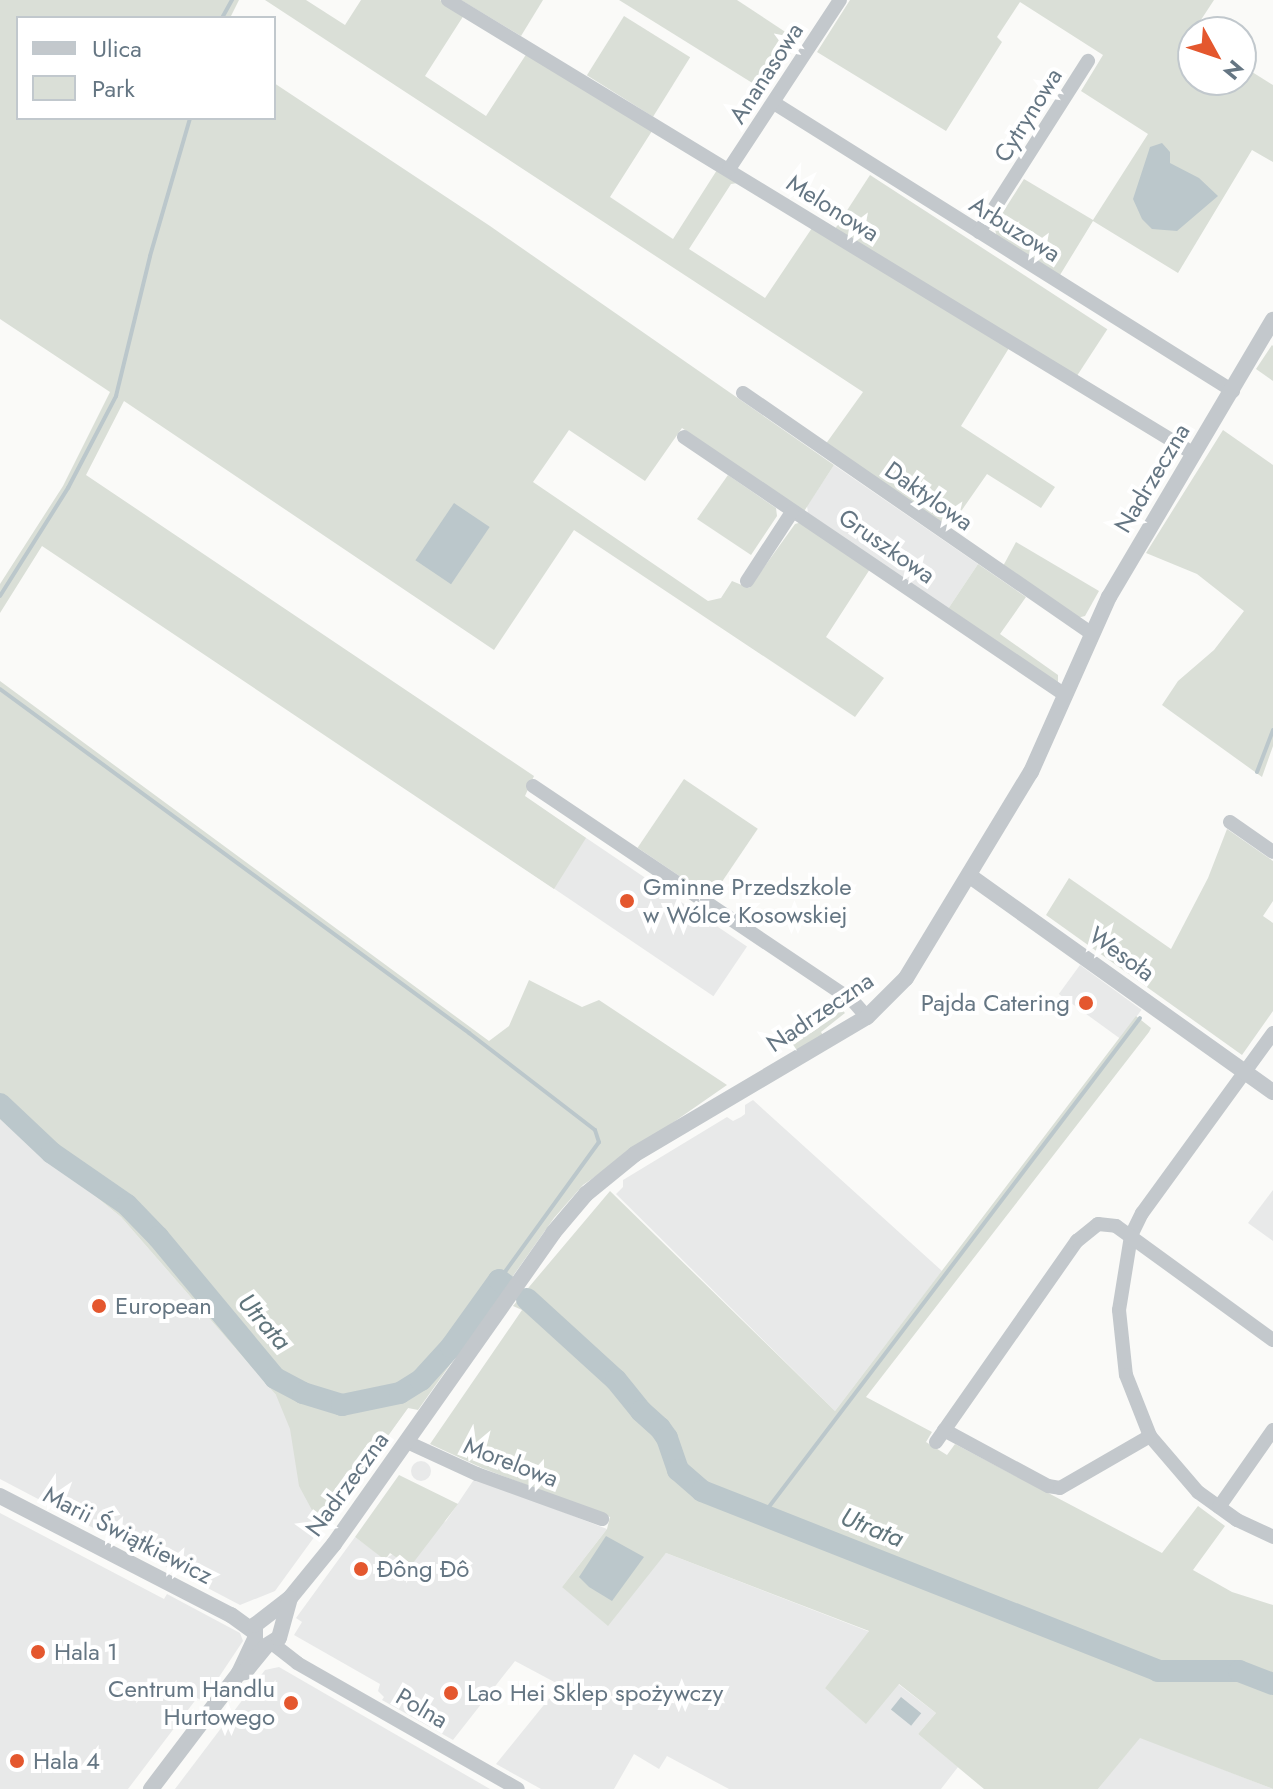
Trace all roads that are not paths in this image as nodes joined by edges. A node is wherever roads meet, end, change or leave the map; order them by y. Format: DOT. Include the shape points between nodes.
graph roads {
  1 [pos="448,0"];
  2 [pos="840,0"];
  3 [pos="1088,61"];
  4 [pos="774,103"];
  5 [pos="729,169"];
  6 [pos="979,232"];
  7 [pos="1273,320"];
  8 [pos="1233,391"];
  9 [pos="743,393"];
  10 [pos="684,437"];
  11 [pos="1194,454"];
  12 [pos="792,512"];
  13 [pos="747,581"];
  14 [pos="1091,633"];
  15 [pos="1063,694"];
  16 [pos="533,786"];
  17 [pos="1230,822"];
  18 [pos="1273,852"];
  19 [pos="970,876"];
  20 [pos="867,1017"];
  21 [pos="1273,1033"];
  22 [pos="1245,1072"];
  23 [pos="1273,1092"];
  24 [pos="1131,1236"];
  25 [pos="1273,1340"];
  26 [pos="1273,1430"];
  27 [pos="1150,1436"];
  28 [pos="407,1442"];
  29 [pos="0,1496"];
  30 [pos="1219,1507"];
  31 [pos="602,1519"];
  32 [pos="1273,1537"];
  33 [pos="267,1633"];
  34 [pos="151,1789"];
  35 [pos="518,1789"];
  1 -- 5 [label="street, Melonowa"];
  2 -- 4 [label="street, Ananasowa"];
  3 -- 6 [label="street, Cytrynowa"];
  4 -- 5 [label="street, Ananasowa"];
  4 -- 6 [label="street, Arbuzowa"];
  5 -- 11 [label="street, Melonowa"];
  6 -- 8 [label="street, Arbuzowa"];
  7 -- 8 [label="street, Nadrzeczna"];
  8 -- 11 [label="street, Nadrzeczna"];
  9 -- 14 [label="street, Daktylowa"];
  10 -- 12 [label="street, Gruszkowa"];
  11 -- 14 [label="street, Nadrzeczna"];
  12 -- 13 [label="street"];
  12 -- 15 [label="street, Gruszkowa"];
  14 -- 15 [label="street, Nadrzeczna"];
  15 -- 19 [label="street, Nadrzeczna" via="1031,772"];
  16 -- 20 [label="street" via="853,1001"];
  17 -- 18 [label="street"];
  19 -- 20 [label="street, Nadrzeczna" via="906,978"];
  19 -- 22 [label="street, Wesoła"];
  20 -- 28 [label="street, Nadrzeczna" via="635,1154 598,1182 553,1233"];
  21 -- 22 [label="street"];
  22 -- 23 [label="street, Wesoła"];
  22 -- 24 [label="street"];
  24 -- 25 [label="street"];
  24 -- 27 [label="street" via="1119,1334 1126,1375"];
  24 -- 27 [label="street" via="1107,1224 1086,1232 940,1436 1060,1488"];
  26 -- 30 [label="street"];
  27 -- 30 [label="street" via="1184,1479"];
  28 -- 31 [label="street, Morelowa" via="477,1474"];
  28 -- 33 [label="street, Nadrzeczna"];
  29 -- 33 [label="street, Marii Świątkiewicz"];
  30 -- 32 [label="street"];
  33 -- 34 [label="street, Nadrzeczna" via="245,1672 239,1673"];
  33 -- 35 [label="street, Polna" via="297,1663"];
}
